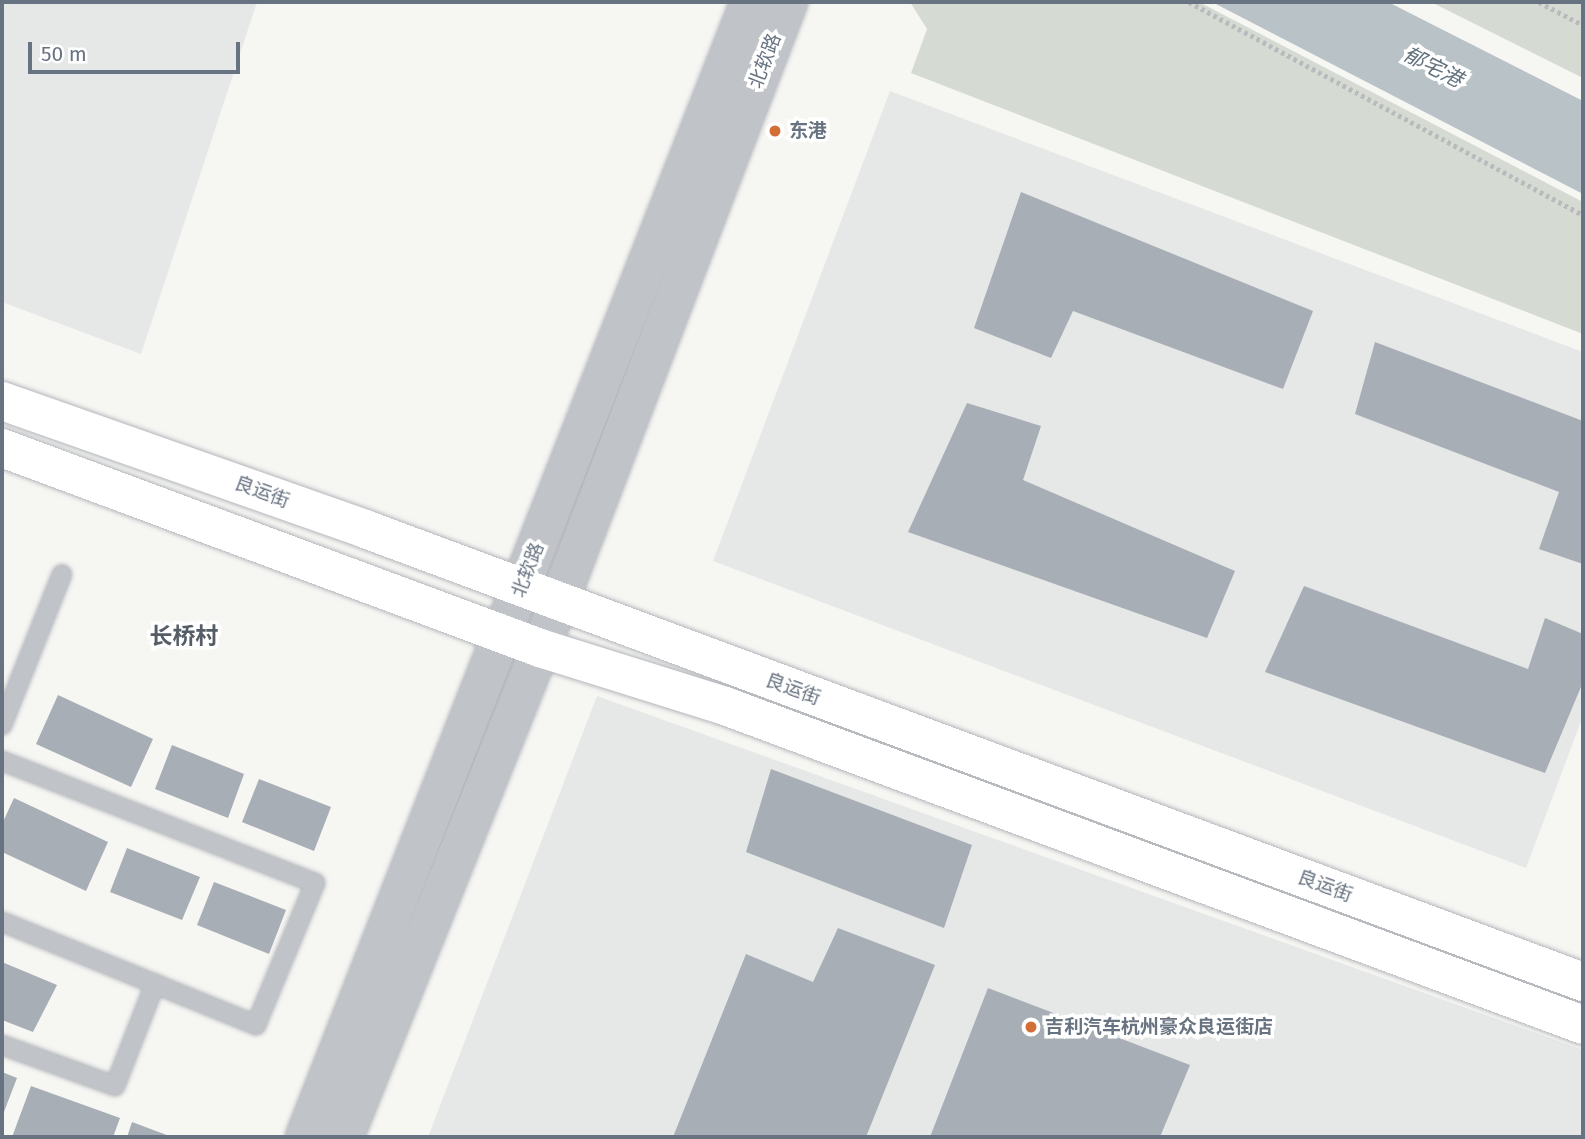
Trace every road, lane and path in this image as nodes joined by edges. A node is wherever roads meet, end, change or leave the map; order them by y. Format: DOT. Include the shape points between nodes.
graph roads {
  1 [pos="750,2"];
  2 [pos="788,2"];
  3 [pos="1189,2"];
  4 [pos="1538,2"];
  5 [pos="1583,25"];
  6 [pos="1583,215"];
  7 [pos="2,401"];
  8 [pos="2,448"];
  9 [pos="62,575"];
  10 [pos="521,588"];
  11 [pos="558,604"];
  12 [pos="504,632"];
  13 [pos="540,648"];
  14 [pos="2,725"];
  15 [pos="2,761"];
  16 [pos="2,922"];
  17 [pos="1583,982"];
  18 [pos="155,984"];
  19 [pos="1583,1025"];
  20 [pos="2,1045"];
  21 [pos="305,1137"];
  22 [pos="344,1137"];
  1 -- 10 [label="street, 北软路"];
  2 -- 11 [label="street, 北软路"];
  3 -- 6 [label="path"];
  4 -- 5 [label="path"];
  7 -- 10 [label="main road, 良运街"];
  8 -- 12 [label="main road, 良运街"];
  9 -- 14 [label="lane"];
  10 -- 11 [label="main road, 良运街"];
  10 -- 12 [label="street, 北软路"];
  11 -- 13 [label="street, 北软路"];
  11 -- 17 [label="main road, 良运街"];
  12 -- 13 [label="main road, 良运街"];
  12 -- 21 [label="street, 北软路"];
  13 -- 19 [label="main road, 良运街" via="725,706"];
  13 -- 22 [label="street, 北软路"];
  15 -- 18 [label="lane" via="315,883 256,1025"];
  16 -- 18 [label="lane"];
  18 -- 20 [label="lane" via="115,1086"];
}
